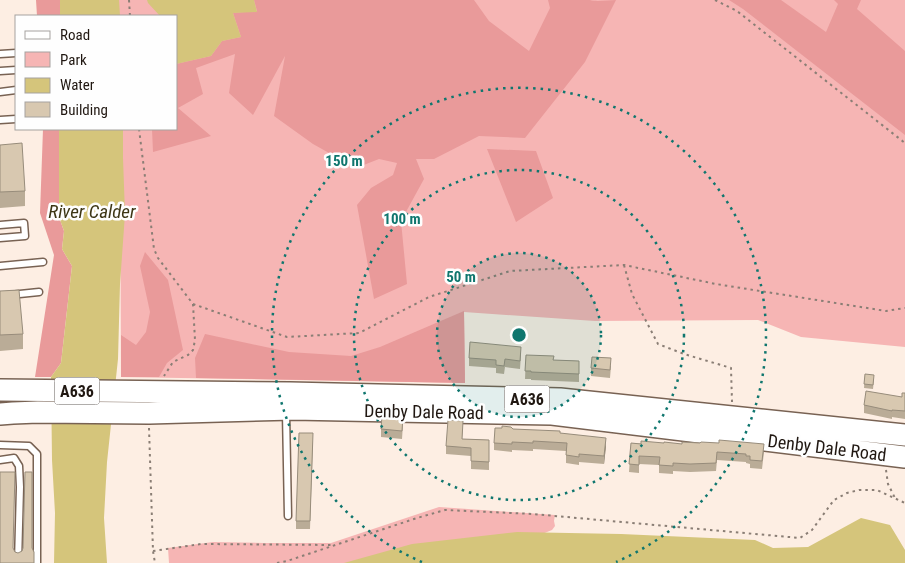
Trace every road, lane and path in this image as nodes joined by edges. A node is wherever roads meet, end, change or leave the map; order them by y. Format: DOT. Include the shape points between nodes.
graph roads {
  1 [pos="129,0"];
  2 [pos="715,0"];
  3 [pos="130,15"];
  4 [pos="15,52"];
  5 [pos="0,54"];
  6 [pos="15,70"];
  7 [pos="0,71"];
  8 [pos="15,90"];
  9 [pos="0,92"];
  10 [pos="15,119"];
  11 [pos="0,120"];
  12 [pos="139,130"];
  13 [pos="905,143"];
  14 [pos="0,226"];
  15 [pos="0,238"];
  16 [pos="43,262"];
  17 [pos="624,265"];
  18 [pos="0,266"];
  19 [pos="39,292"];
  20 [pos="0,296"];
  21 [pos="193,304"];
  22 [pos="905,308"];
  23 [pos="0,390"];
  24 [pos="158,392"];
  25 [pos="286,409"];
  26 [pos="0,414"];
  27 [pos="149,414"];
  28 [pos="729,417"];
  29 [pos="905,435"];
  30 [pos="0,445"];
  31 [pos="895,456"];
  32 [pos="0,460"];
  33 [pos="896,498"];
  34 [pos="905,503"];
  35 [pos="288,516"];
  36 [pos="337,545"];
  37 [pos="153,551"];
  38 [pos="18,563"];
  39 [pos="37,563"];
  40 [pos="155,563"];
  41 [pos="277,563"];
  1 -- 3 [label="path"];
  2 -- 13 [label="path" via="737,11"];
  4 -- 5 [label="lane"];
  6 -- 7 [label="lane"];
  8 -- 9 [label="lane"];
  10 -- 11 [label="lane"];
  12 -- 21 [label="path" via="154,249"];
  14 -- 15 [label="lane" via="24,223 25,236"];
  16 -- 18 [label="lane"];
  17 -- 21 [label="path" via="510,271 429,297 360,333 287,337"];
  17 -- 22 [label="path" via="716,284 886,311"];
  17 -- 28 [label="path" via="632,294 658,344 731,368"];
  19 -- 20 [label="lane"];
  21 -- 24 [label="path" via="193,350 173,362 159,383"];
  23 -- 24 [label="main road, Denby Dale Road / A636"];
  24 -- 28 [label="main road, Denby Dale Road / A636" via="560,400"];
  25 -- 27 [label="main road, Denby Dale Road / A636"];
  25 -- 31 [label="main road, Denby Dale Road / A636" via="552,414"];
  25 -- 35 [label="lane"];
  26 -- 27 [label="main road, Denby Dale Road / A636"];
  27 -- 37 [label="path"];
  28 -- 29 [label="main road, Denby Dale Road / A636"];
  30 -- 39 [label="lane" via="29,446 37,454"];
  31 -- 33 [label="path" via="885,466 888,484"];
  32 -- 38 [label="lane" via="14,458 19,466"];
  33 -- 34 [label="path"];
  33 -- 36 [label="path" via="877,490 846,493 834,500 812,530 800,538 533,514 445,510"];
  36 -- 37 [label="path" via="200,544"];
  36 -- 41 [label="path"];
  37 -- 40 [label="path"];
}
